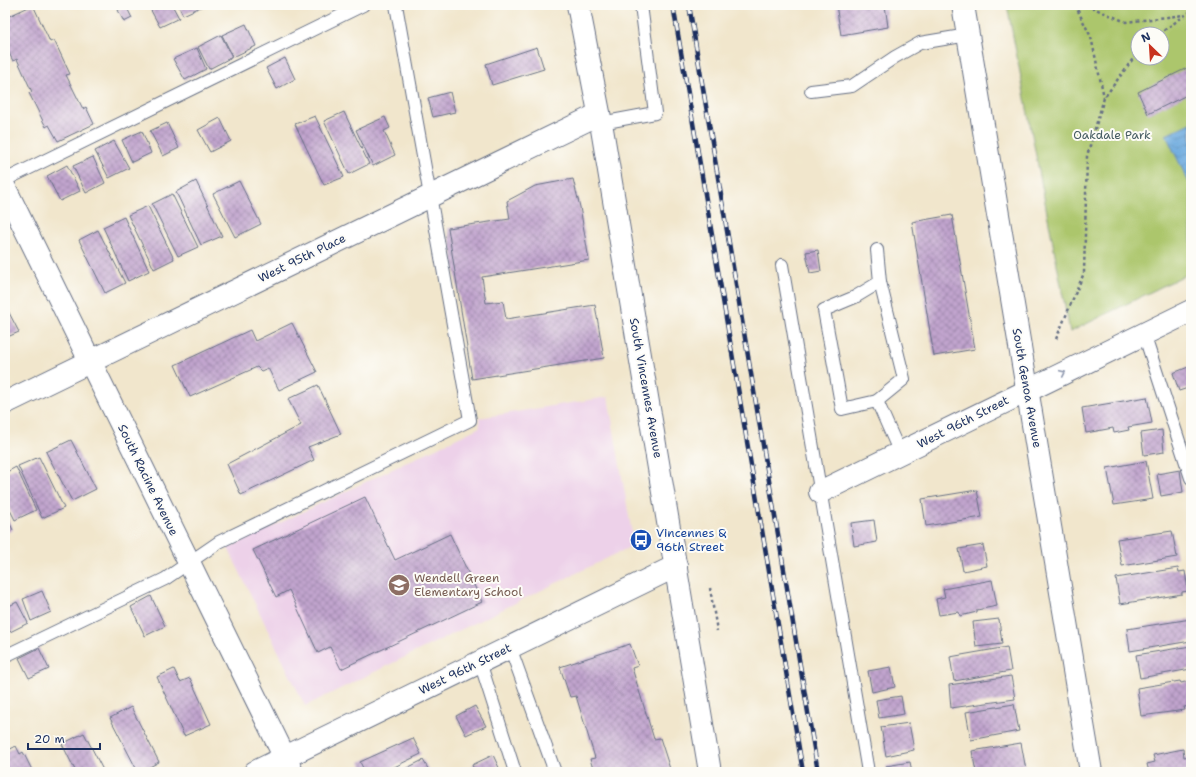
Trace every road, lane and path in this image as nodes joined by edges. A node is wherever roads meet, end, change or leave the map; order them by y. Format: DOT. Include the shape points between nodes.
graph roads {
  1 [pos="363,5"];
  2 [pos="396,5"];
  3 [pos="578,5"];
  4 [pos="641,5"];
  5 [pos="963,5"];
  6 [pos="1075,5"];
  7 [pos="1086,5"];
  8 [pos="1191,11"];
  9 [pos="1184,15"];
  10 [pos="1170,26"];
  11 [pos="968,35"];
  12 [pos="1130,63"];
  13 [pos="811,91"];
  14 [pos="1104,98"];
  15 [pos="600,119"];
  16 [pos="5,180"];
  17 [pos="5,188"];
  18 [pos="430,196"];
  19 [pos="877,250"];
  20 [pos="782,265"];
  21 [pos="880,282"];
  22 [pos="1191,310"];
  23 [pos="1144,334"];
  24 [pos="1056,339"];
  25 [pos="90,362"];
  26 [pos="1027,389"];
  27 [pos="876,400"];
  28 [pos="5,403"];
  29 [pos="900,453"];
  30 [pos="1191,478"];
  31 [pos="820,492"];
  32 [pos="189,562"];
  33 [pos="676,566"];
  34 [pos="710,588"];
  35 [pos="713,605"];
  36 [pos="706,606"];
  37 [pos="717,631"];
  38 [pos="510,647"];
  39 [pos="5,656"];
  40 [pos="480,662"];
  41 [pos="288,765"];
  42 [pos="255,772"];
  43 [pos="515,772"];
  44 [pos="555,772"];
  45 [pos="710,772"];
  46 [pos="868,772"];
  47 [pos="1092,772"];
  1 -- 16 [label="lane"];
  2 -- 18 [label="lane"];
  3 -- 15 [label="street, South Vincennes Avenue"];
  4 -- 15 [label="lane" via="655,113"];
  5 -- 11 [label="street, South Genoa Avenue"];
  6 -- 14 [label="path" via="1091,37"];
  7 -- 9 [label="path" via="1126,22"];
  8 -- 9 [label="path"];
  9 -- 10 [label="path"];
  11 -- 13 [label="lane" via="920,43 895,56 852,86"];
  11 -- 26 [label="street, South Genoa Avenue"];
  12 -- 14 [label="path"];
  14 -- 24 [label="path" via="1086,156 1084,273"];
  15 -- 18 [label="street, West 95th Place"];
  15 -- 33 [label="street, South Vincennes Avenue"];
  17 -- 25 [label="street, South Racine Avenue"];
  18 -- 25 [label="street, West 95th Place"];
  18 -- 32 [label="lane" via="470,420 219,542"];
  19 -- 21 [label="lane"];
  20 -- 31 [label="lane"];
  21 -- 27 [label="lane" via="904,379"];
  21 -- 27 [label="lane" via="855,297 824,310 842,409"];
  22 -- 23 [label="street, West 96th Street"];
  26 -- 23 [label="street, West 96th Street, one-way"];
  23 -- 30 [label="lane"];
  25 -- 28 [label="street, West 95th Place"];
  25 -- 32 [label="street, South Racine Avenue"];
  26 -- 29 [label="street, West 96th Street"];
  26 -- 47 [label="street, South Genoa Avenue"];
  27 -- 29 [label="lane"];
  29 -- 31 [label="street, West 96th Street"];
  31 -- 46 [label="lane"];
  32 -- 39 [label="lane" via="165,579"];
  32 -- 41 [label="street, South Racine Avenue"];
  33 -- 38 [label="street, West 96th Street"];
  33 -- 45 [label="street, South Vincennes Avenue"];
  34 -- 35 [label="path"];
  35 -- 36 [label="path"];
  35 -- 37 [label="path"];
  38 -- 40 [label="street, West 96th Street"];
  38 -- 44 [label="lane"];
  40 -- 41 [label="street, West 96th Street"];
  40 -- 43 [label="lane"];
  41 -- 42 [label="street, West 96th Street"];
}
